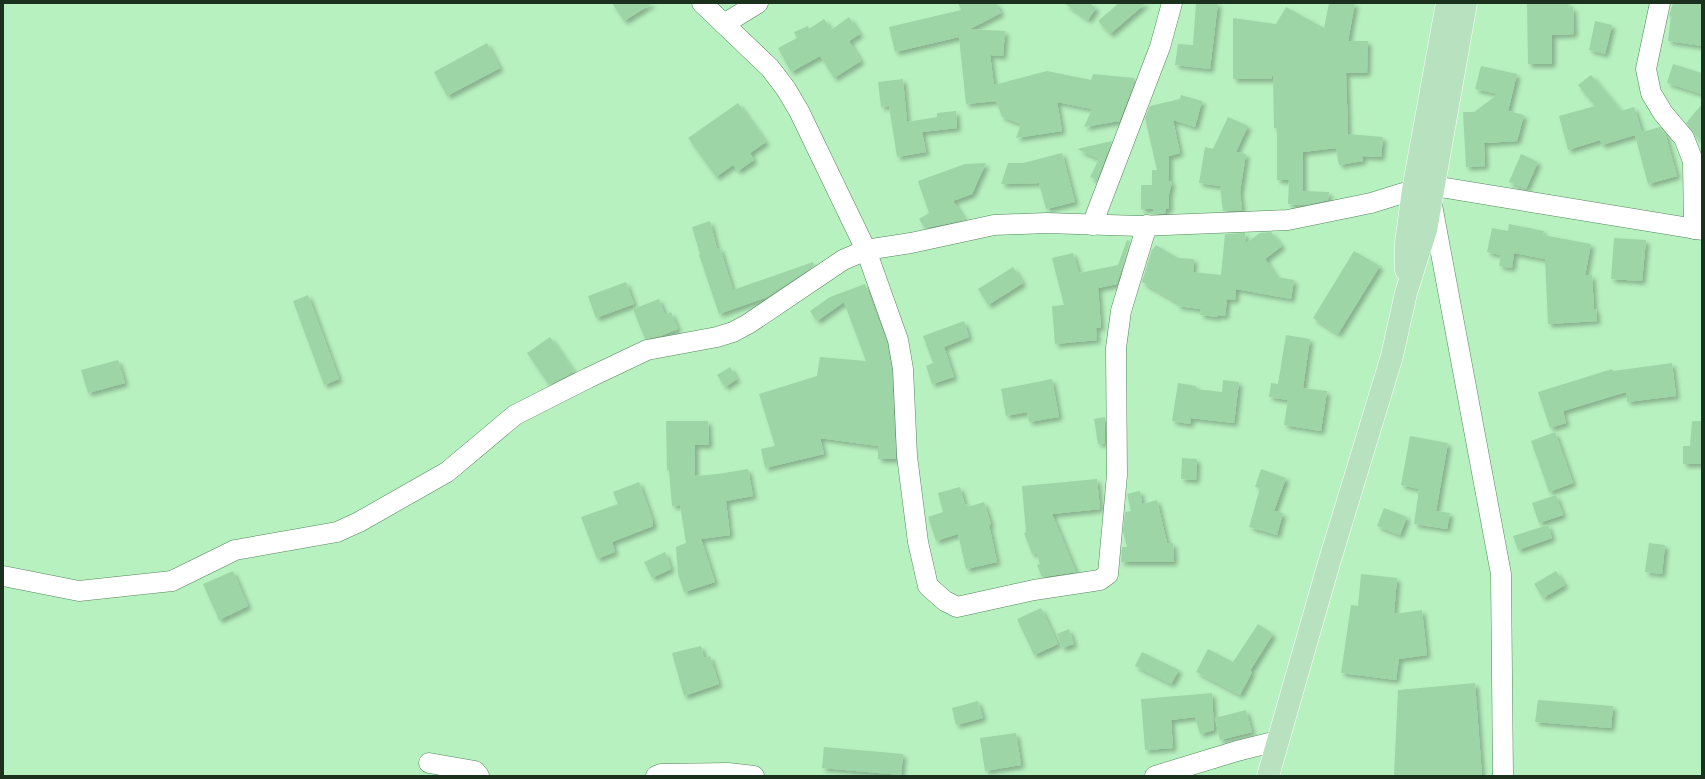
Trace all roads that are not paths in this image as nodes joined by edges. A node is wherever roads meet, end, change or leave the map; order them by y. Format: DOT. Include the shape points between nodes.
graph roads {
  1 [pos="702,3"];
  2 [pos="758,3"];
  3 [pos="1172,3"];
  4 [pos="1447,3"];
  5 [pos="1466,3"];
  6 [pos="1660,3"];
  7 [pos="724,24"];
  8 [pos="1426,191"];
  9 [pos="1092,225"];
  10 [pos="1148,225"];
  11 [pos="1698,229"];
  12 [pos="866,250"];
  13 [pos="3,576"];
  14 [pos="1277,741"];
  15 [pos="429,763"];
  16 [pos="479,776"];
  17 [pos="656,776"];
  18 [pos="754,776"];
  19 [pos="1155,776"];
  20 [pos="1268,776"];
  21 [pos="1502,776"];
  1 -- 7 [label="street"];
  2 -- 7 [label="street"];
  3 -- 9 [label="street" via="1160,46"];
  4 -- 8 [label="main road"];
  5 -- 8 [label="main road"];
  6 -- 11 [label="street" via="1646,69 1651,93 1684,138 1693,161"];
  7 -- 12 [label="street" via="770,68 786,89"];
  8 -- 10 [label="street" via="1288,220"];
  8 -- 11 [label="street"];
  8 -- 14 [label="main road" via="1426,230 1406,293 1392,356"];
  8 -- 21 [label="street" via="1501,574"];
  9 -- 10 [label="street"];
  9 -- 12 [label="street" via="994,225"];
  10 -- 12 [label="street" via="1121,311 1116,348 1116,475 1108,574 1100,580 1034,590 957,607 945,601 928,586 918,542 907,456 903,369 898,340"];
  12 -- 13 [label="street" via="843,260 733,332 647,350 515,415 447,472 337,532 236,550 172,581 79,591"];
  14 -- 19 [label="street"];
  14 -- 20 [label="main road"];
  15 -- 16 [label="street" via="475,771"];
  17 -- 18 [label="street" via="728,773"];
}
